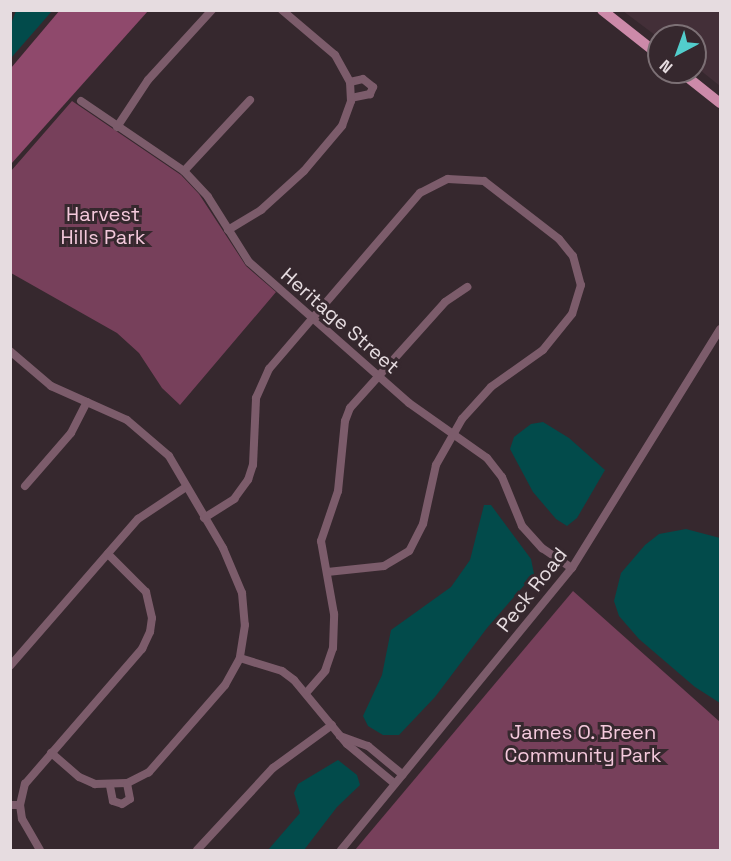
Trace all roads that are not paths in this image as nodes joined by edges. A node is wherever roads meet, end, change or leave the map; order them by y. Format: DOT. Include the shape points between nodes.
graph roads {
  1 [pos="212,10"];
  2 [pos="282,10"];
  3 [pos="602,10"];
  4 [pos="647,46"];
  5 [pos="350,82"];
  6 [pos="696,84"];
  7 [pos="351,98"];
  8 [pos="250,100"];
  9 [pos="81,101"];
  10 [pos="720,103"];
  11 [pos="117,127"];
  12 [pos="184,171"];
  13 [pos="228,230"];
  14 [pos="467,287"];
  15 [pos="313,319"];
  16 [pos="720,329"];
  17 [pos="10,351"];
  18 [pos="18,358"];
  19 [pos="10,366"];
  20 [pos="379,376"];
  21 [pos="87,402"];
  22 [pos="454,434"];
  23 [pos="25,486"];
  24 [pos="186,487"];
  25 [pos="204,518"];
  26 [pos="108,554"];
  27 [pos="572,568"];
  28 [pos="327,572"];
  29 [pos="240,658"];
  30 [pos="10,666"];
  31 [pos="307,692"];
  32 [pos="332,725"];
  33 [pos="339,735"];
  34 [pos="51,753"];
  35 [pos="403,775"];
  36 [pos="127,783"];
  37 [pos="395,784"];
  38 [pos="110,786"];
  39 [pos="15,805"];
  40 [pos="39,850"];
  41 [pos="197,850"];
  42 [pos="340,850"];
  1 -- 11 [label="street" via="148,80"];
  2 -- 5 [label="street" via="335,55"];
  3 -- 4 [label="main road"];
  5 -- 7 [label="street"];
  5 -- 7 [label="street" via="363,79 373,87 363,98"];
  6 -- 10 [label="main road"];
  7 -- 13 [label="street" via="342,126 304,171 261,210"];
  8 -- 12 [label="street"];
  9 -- 11 [label="street, Heritage Street"];
  11 -- 12 [label="street, Heritage Street"];
  12 -- 13 [label="street, Heritage Street" via="203,191"];
  13 -- 15 [label="street, Heritage Street" via="249,262"];
  14 -- 20 [label="street" via="445,302"];
  15 -- 20 [label="street, Heritage Street"];
  15 -- 22 [label="street" via="420,193 434,183 461,177 484,182 535,220 564,245 577,264 581,285 572,314 532,360 477,401"];
  15 -- 25 [label="street" via="260,384 248,480 234,499"];
  16 -- 27 [label="street, Peck Road"];
  17 -- 18 [label="street"];
  18 -- 19 [label="street"];
  18 -- 21 [label="street" via="51,386"];
  20 -- 22 [label="street, Heritage Street"];
  20 -- 28 [label="street" via="350,408 345,421 338,491 321,541"];
  21 -- 23 [label="street" via="71,433"];
  21 -- 24 [label="street" via="119,415 139,429 169,456"];
  22 -- 27 [label="street, Heritage Street" via="494,465 509,492 513,510 531,538"];
  22 -- 28 [label="street" via="436,465 421,530 409,551 384,566"];
  24 -- 25 [label="street"];
  24 -- 26 [label="street" via="147,510"];
  25 -- 29 [label="street" via="242,593"];
  26 -- 30 [label="street"];
  26 -- 34 [label="street" via="146,592 151,611 150,632 142,649"];
  27 -- 35 [label="street, Peck Road"];
  28 -- 31 [label="street" via="334,614 333,648 325,671"];
  29 -- 31 [label="street" via="282,671"];
  29 -- 36 [label="street" via="225,685 153,768"];
  31 -- 32 [label="street"];
  32 -- 33 [label="street"];
  32 -- 41 [label="street" via="273,768"];
  33 -- 35 [label="street" via="368,746"];
  33 -- 37 [label="street"];
  34 -- 38 [label="street" via="79,777"];
  34 -- 39 [label="street"];
  35 -- 37 [label="street, Peck Road"];
  36 -- 38 [label="street"];
  36 -- 38 [label="street" via="130,799 122,804 113,801"];
  37 -- 42 [label="street, Peck Road"];
  39 -- 40 [label="street"];
}
